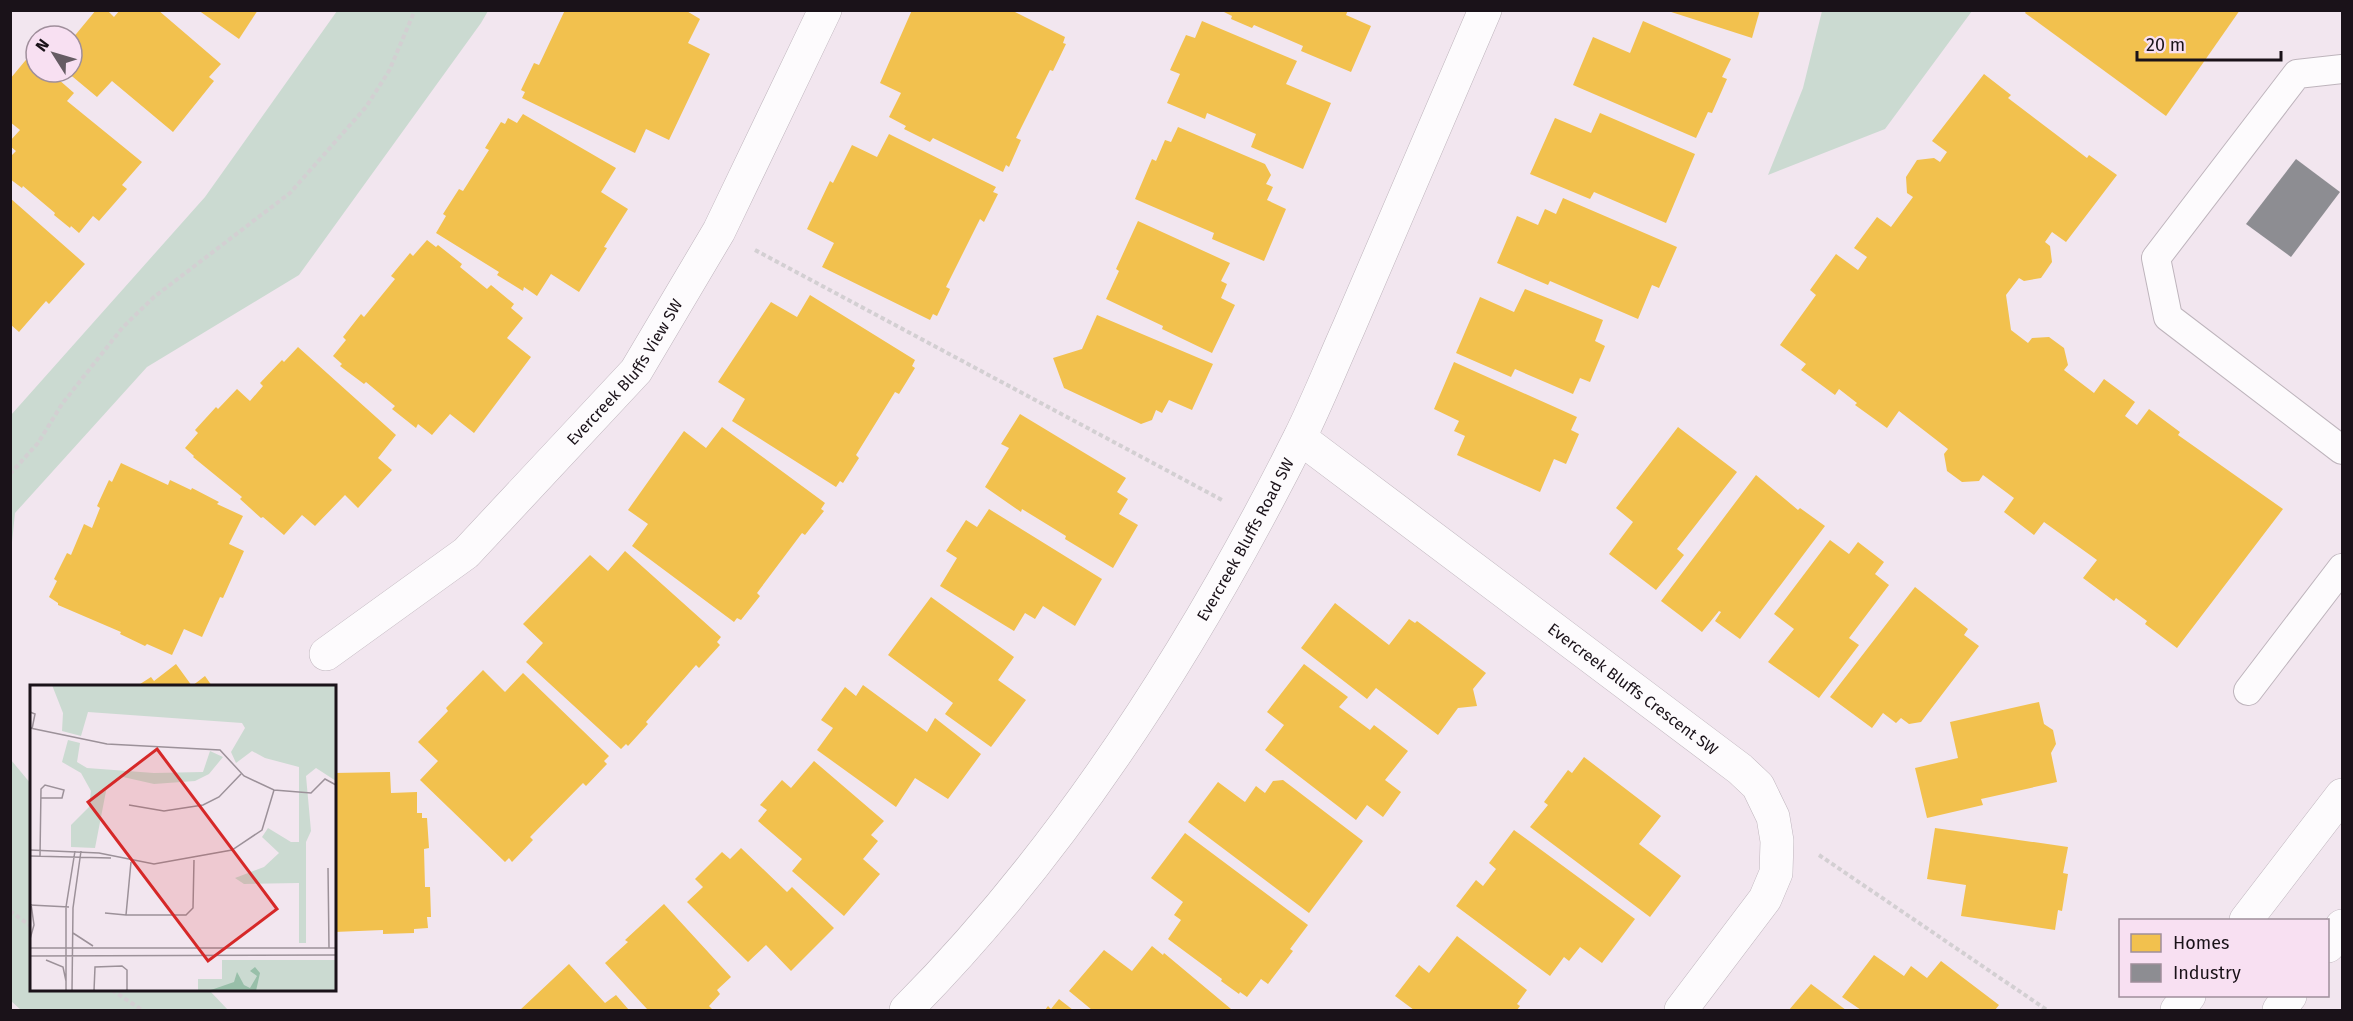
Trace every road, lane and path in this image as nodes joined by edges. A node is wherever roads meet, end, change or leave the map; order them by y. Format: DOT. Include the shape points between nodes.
graph roads {
  1 [pos="415,10"];
  2 [pos="825,10"];
  3 [pos="1485,10"];
  4 [pos="2343,69"];
  5 [pos="719,231"];
  6 [pos="1300,438"];
  7 [pos="2343,450"];
  8 [pos="10,474"];
  9 [pos="1257,519"];
  10 [pos="2343,568"];
  11 [pos="326,654"];
  12 [pos="2248,691"];
  13 [pos="2343,795"];
  14 [pos="1775,827"];
  15 [pos="10,911"];
  16 [pos="2248,919"];
  17 [pos="30,926"];
  18 [pos="2343,926"];
  19 [pos="2329,945"];
  20 [pos="113,991"];
  21 [pos="2188,997"];
  22 [pos="2289,997"];
  23 [pos="142,1011"];
  24 [pos="906,1011"];
  25 [pos="1681,1011"];
  26 [pos="2047,1011"];
  27 [pos="2177,1011"];
  28 [pos="2279,1011"];
  1 -- 8 [label="path" via="388,71 366,107 290,193 154,297 123,327 62,404 38,443"];
  2 -- 5 [label="street, Evercreek Bluffs View SW"];
  3 -- 6 [label="street, Evercreek Bluffs Road SW"];
  4 -- 7 [label="lane" via="2297,74 2156,258 2168,317"];
  5 -- 9 [label="path"];
  5 -- 11 [label="street, Evercreek Bluffs View SW" via="636,371 466,554"];
  6 -- 9 [label="street, Evercreek Bluffs Road SW"];
  6 -- 14 [label="street, Evercreek Bluffs Crescent SW" via="1740,770 1758,786"];
  9 -- 24 [label="street, Evercreek Bluffs Road SW" via="1195,632 1055,838 989,920"];
  10 -- 12 [label="lane"];
  13 -- 16 [label="street"];
  14 -- 25 [label="street, Evercreek Bluffs Crescent SW" via="1776,873 1765,899"];
  14 -- 26 [label="path"];
  15 -- 17 [label="path"];
  18 -- 19 [label="street"];
  20 -- 23 [label="path"];
  21 -- 27 [label="street"];
  22 -- 28 [label="street"];
}
